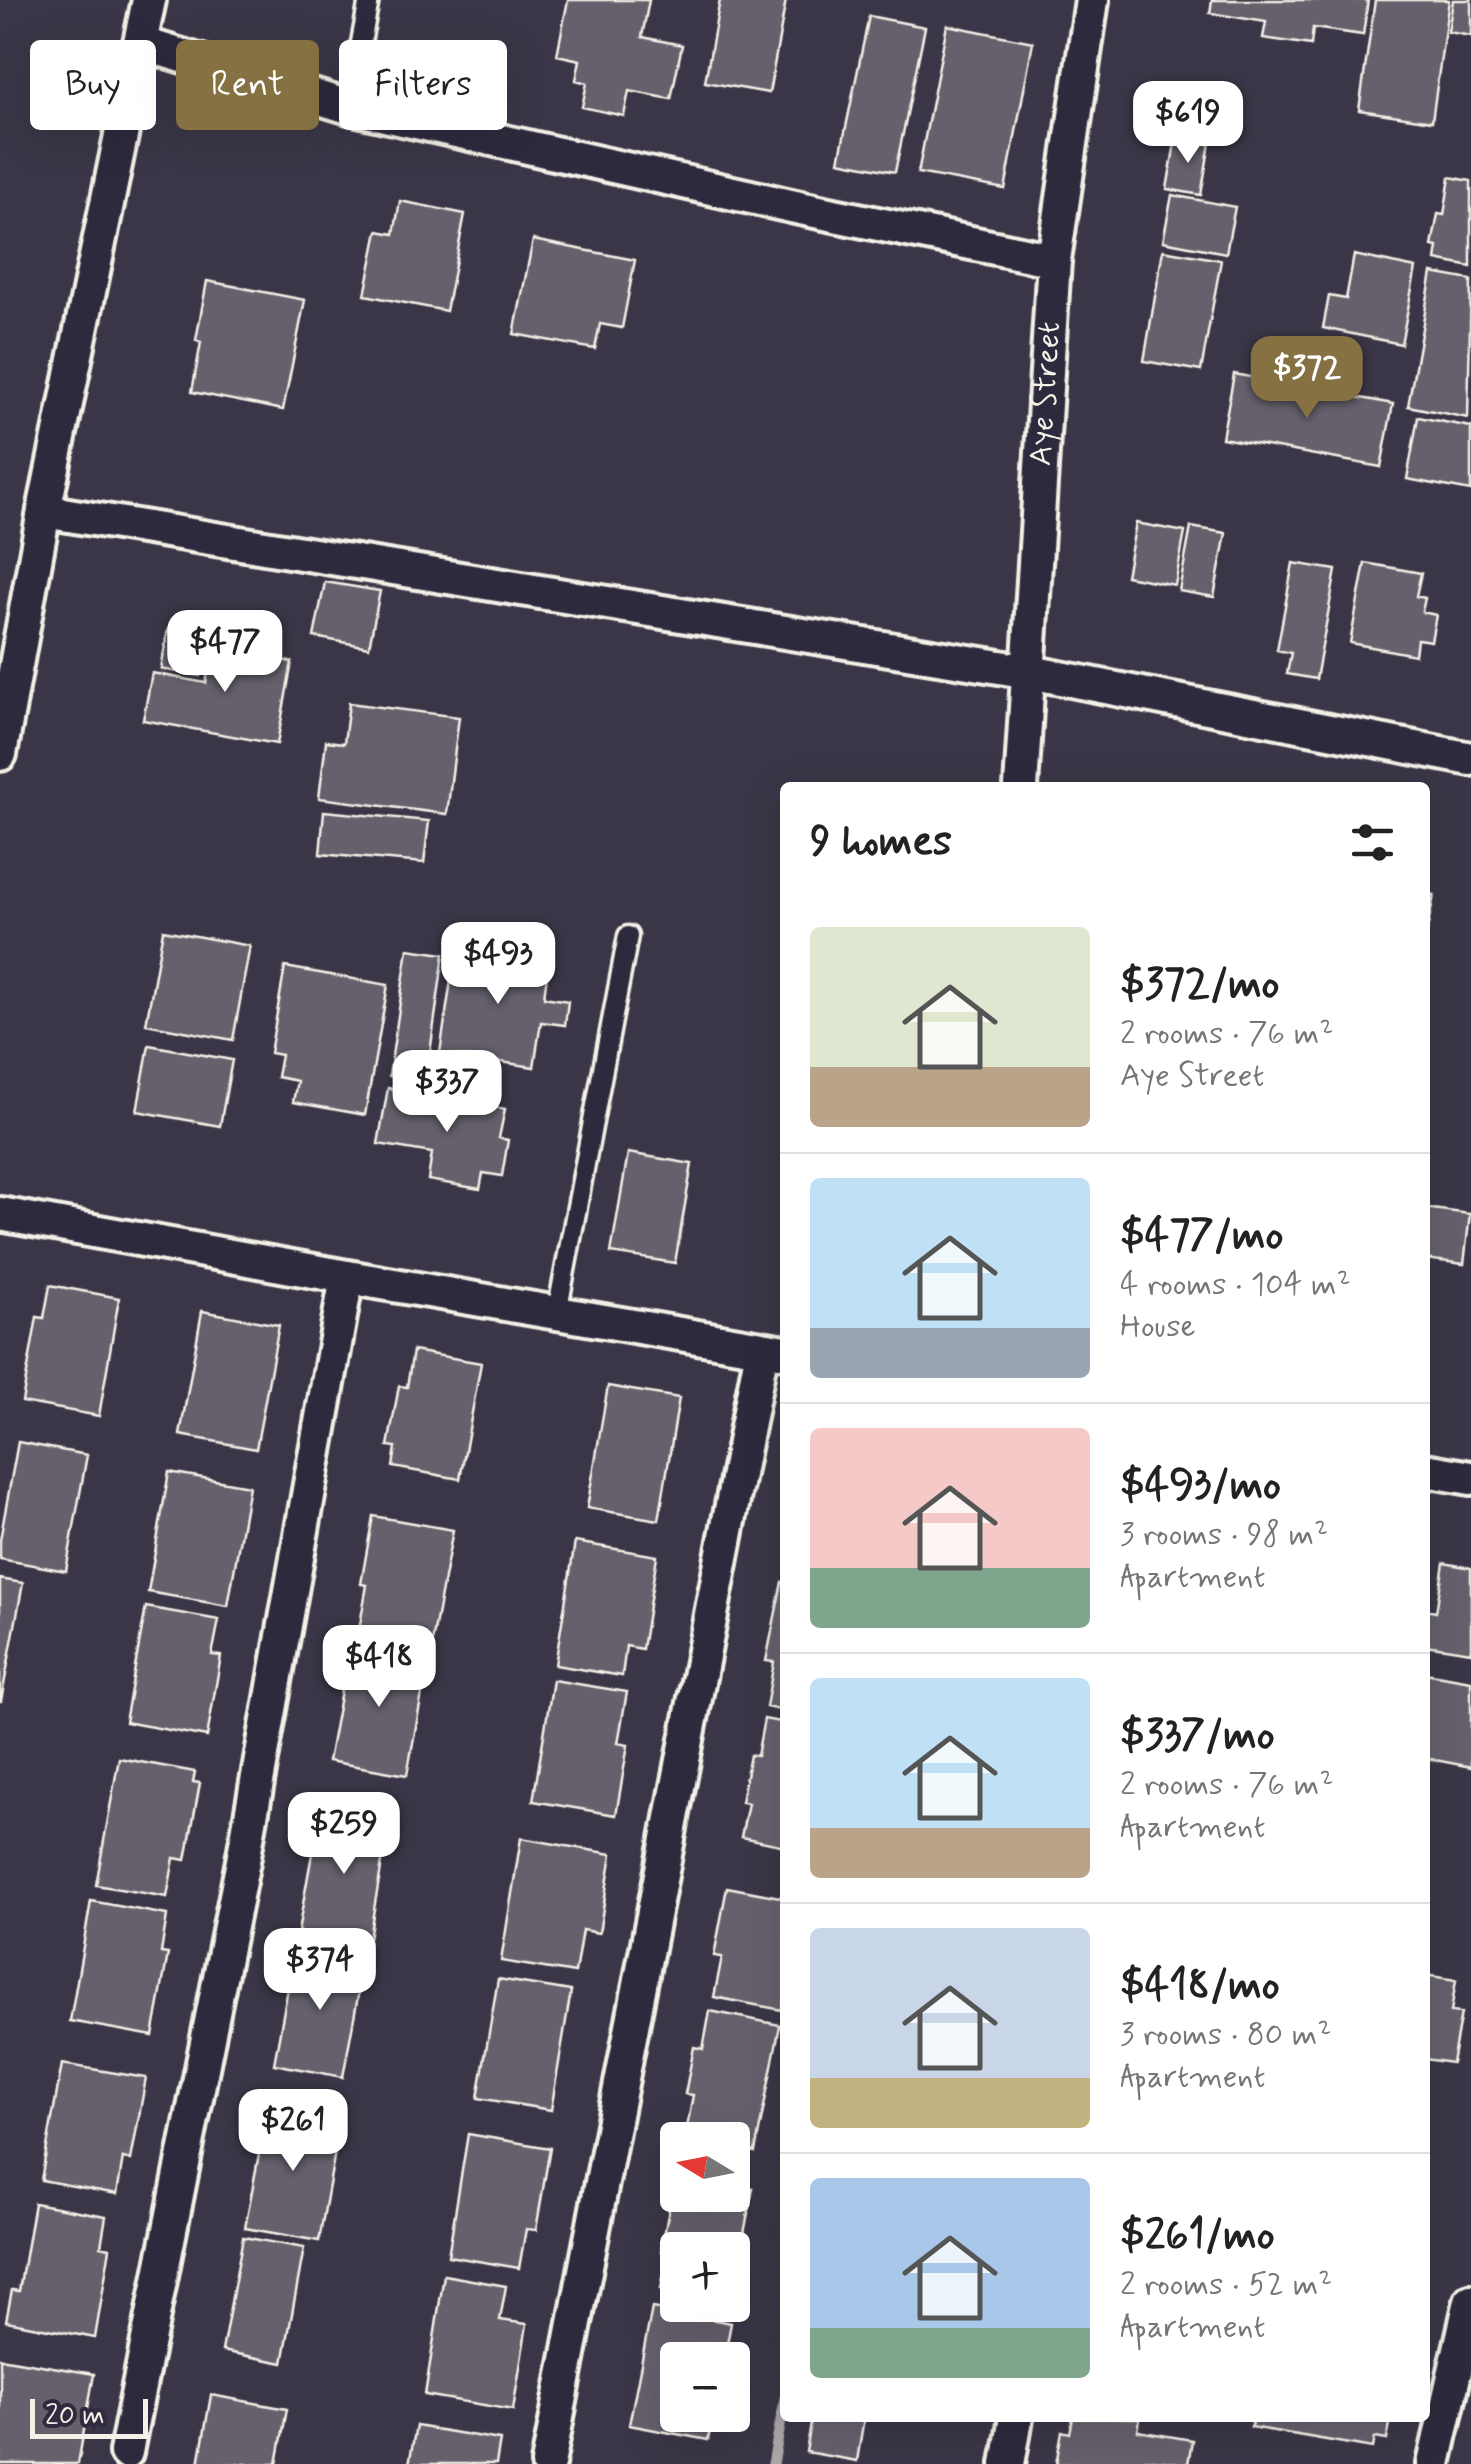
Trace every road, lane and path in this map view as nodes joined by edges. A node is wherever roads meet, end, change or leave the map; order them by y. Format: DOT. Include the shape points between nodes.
graph roads {
  1 [pos="149,0"];
  2 [pos="369,0"];
  3 [pos="1092,0"];
  4 [pos="140,40"];
  5 [pos="362,40"];
  6 [pos="156,47"];
  7 [pos="339,104"];
  8 [pos="122,130"];
  9 [pos="452,130"];
  10 [pos="1054,260"];
  11 [pos="44,511"];
  12 [pos="1030,672"];
  13 [pos="0,754"];
  14 [pos="1471,759"];
  15 [pos="1021,782"];
  16 [pos="628,936"];
  17 [pos="0,1214"];
  18 [pos="347,1278"];
  19 [pos="558,1313"];
  20 [pos="774,1350"];
  21 [pos="1430,1471"];
  22 [pos="1471,1478"];
  23 [pos="1471,2301"];
  24 [pos="1015,2422"];
  25 [pos="126,2452"];
  26 [pos="548,2464"];
  27 [pos="1008,2464"];
  28 [pos="1434,2464"];
  1 -- 4 [label="street"];
  2 -- 5 [label="lane"];
  3 -- 10 [label="street, Aye Street"];
  6 -- 7 [label="street"];
  8 -- 11 [label="street"];
  9 -- 10 [label="street"];
  10 -- 12 [label="street, Aye Street"];
  11 -- 12 [label="street"];
  11 -- 13 [label="street"];
  12 -- 14 [label="street"];
  12 -- 15 [label="street, Aye Street"];
  16 -- 19 [label="lane"];
  17 -- 18 [label="street"];
  18 -- 19 [label="street"];
  18 -- 25 [label="street" via="243,1861"];
  19 -- 20 [label="street"];
  20 -- 26 [label="street"];
  21 -- 22 [label="street"];
  23 -- 28 [label="street"];
  24 -- 27 [label="street"];
}
